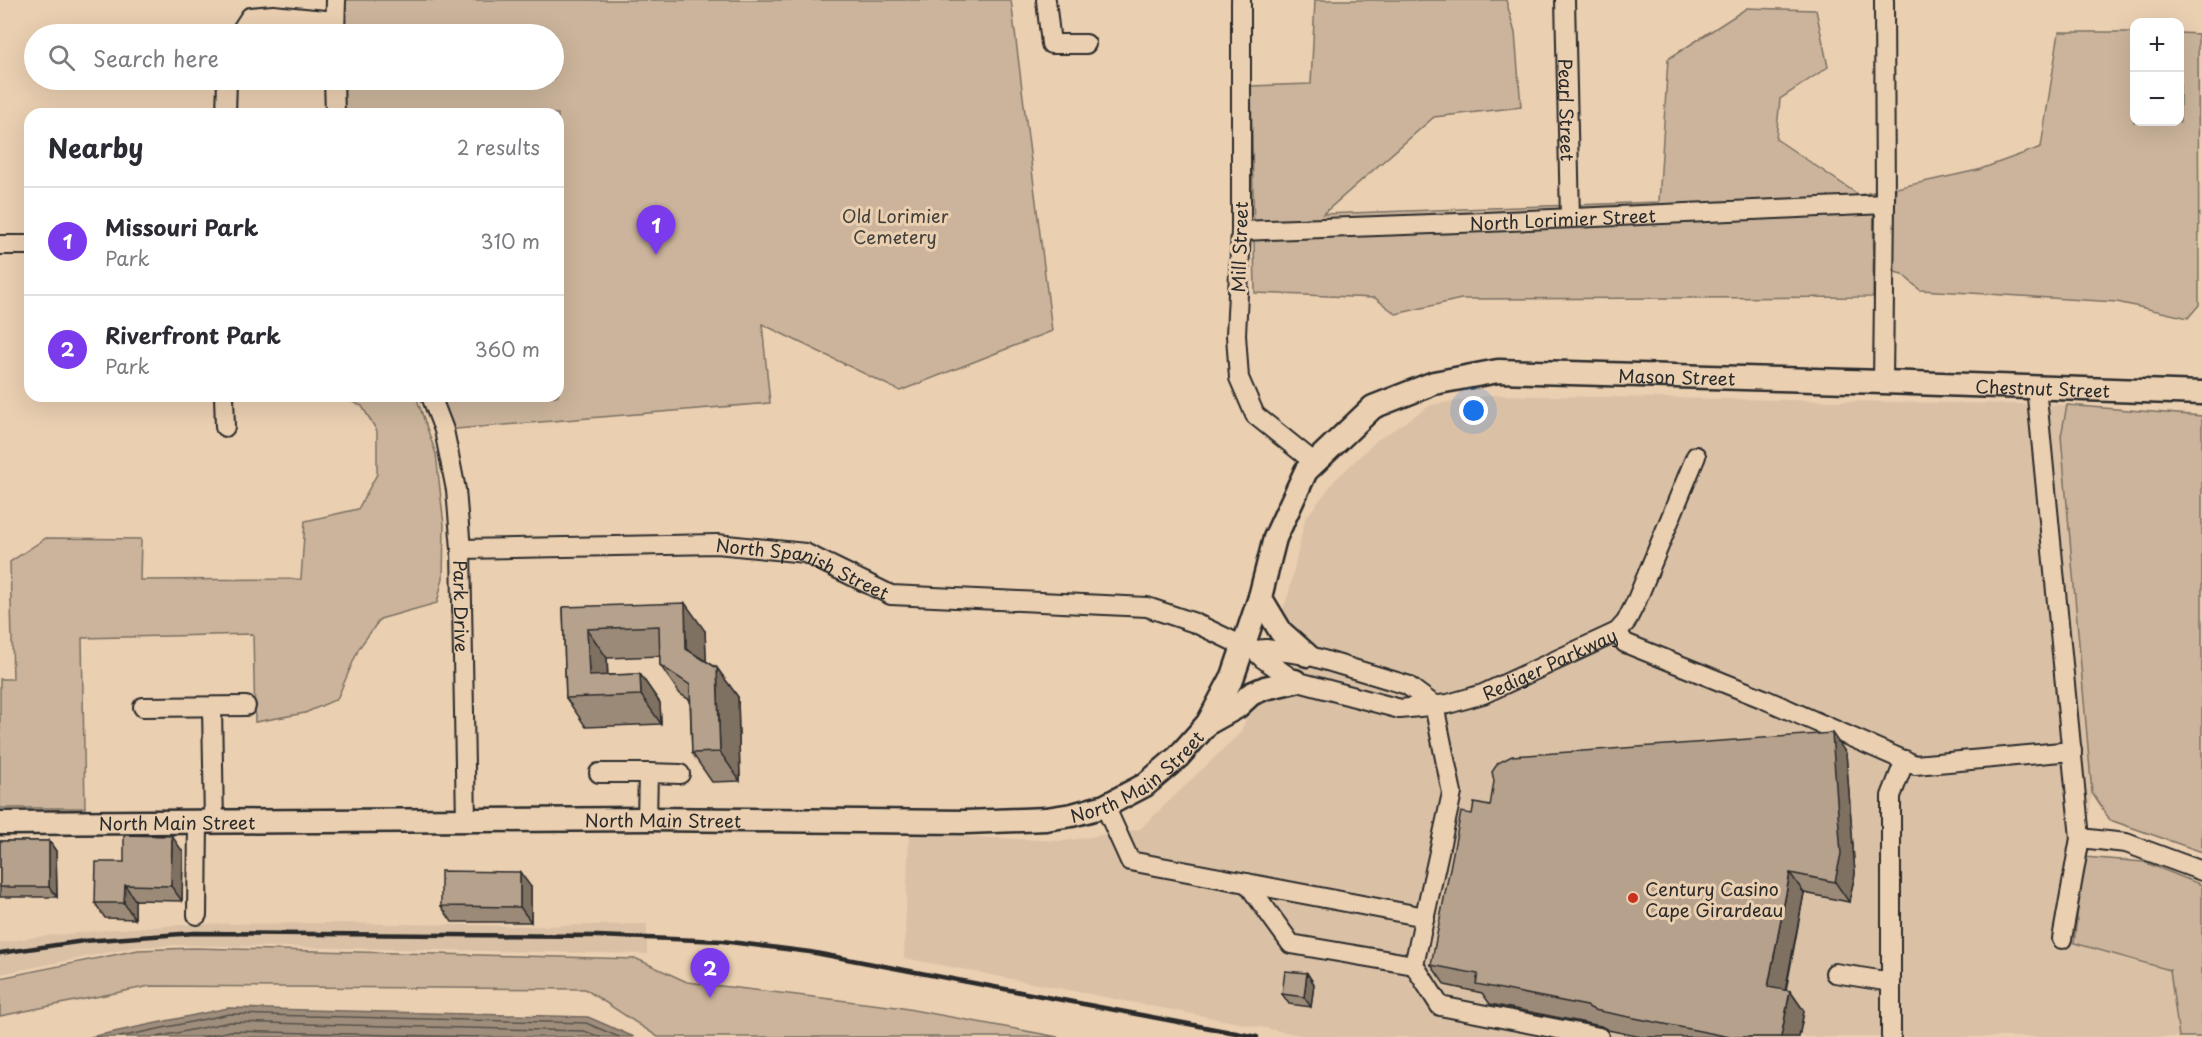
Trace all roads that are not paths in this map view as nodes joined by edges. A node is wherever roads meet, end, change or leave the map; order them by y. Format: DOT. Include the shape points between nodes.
graph roads {
  1 [pos="336,0"];
  2 [pos="1046,0"];
  3 [pos="1241,0"];
  4 [pos="1565,0"];
  5 [pos="1884,0"];
  6 [pos="250,9"];
  7 [pos="243,24"];
  8 [pos="316,24"];
  9 [pos="335,24"];
  10 [pos="1086,44"];
  11 [pos="227,90"];
  12 [pos="334,90"];
  13 [pos="226,108"];
  14 [pos="335,108"];
  15 [pos="1885,204"];
  16 [pos="1570,218"];
  17 [pos="1241,231"];
  18 [pos="0,245"];
  19 [pos="24,245"];
  20 [pos="1883,382"];
  21 [pos="2036,387"];
  22 [pos="2202,393"];
  23 [pos="225,402"];
  24 [pos="433,402"];
  25 [pos="225,427"];
  26 [pos="1696,456"];
  27 [pos="1315,463"];
  28 [pos="461,549"];
  29 [pos="1260,597"];
  30 [pos="1617,632"];
  31 [pos="1249,648"];
  32 [pos="1307,655"];
  33 [pos="1295,681"];
  34 [pos="1434,705"];
  35 [pos="246,706"];
  36 [pos="142,707"];
  37 [pos="212,707"];
  38 [pos="1208,723"];
  39 [pos="2072,751"];
  40 [pos="1905,760"];
  41 [pos="599,773"];
  42 [pos="648,773"];
  43 [pos="680,774"];
  44 [pos="1104,806"];
  45 [pos="648,819"];
  46 [pos="206,822"];
  47 [pos="466,822"];
  48 [pos="0,823"];
  49 [pos="2080,838"];
  50 [pos="2202,871"];
  51 [pos="1247,883"];
  52 [pos="197,915"];
  53 [pos="1425,917"];
  54 [pos="2062,939"];
  55 [pos="1414,965"];
  56 [pos="1835,974"];
  57 [pos="1891,982"];
  58 [pos="1599,1037"];
  59 [pos="1891,1037"];
  1 -- 9 [label="street"];
  2 -- 10 [label="street" via="1051,44"];
  3 -- 17 [label="street, Mill Street"];
  4 -- 16 [label="street, Pearl Street"];
  5 -- 15 [label="street"];
  6 -- 7 [label="street"];
  6 -- 8 [label="street"];
  11 -- 13 [label="street"];
  12 -- 14 [label="street"];
  15 -- 16 [label="street, North Lorimier Street"];
  15 -- 20 [label="street"];
  16 -- 17 [label="street, North Lorimier Street"];
  17 -- 27 [label="street, Mill Street" via="1236,334 1239,378 1255,415"];
  18 -- 19 [label="street"];
  20 -- 21 [label="main road, Chestnut Street"];
  20 -- 27 [label="main road, Mason Street" via="1498,372 1434,383 1373,407"];
  21 -- 22 [label="main road, Chestnut Street"];
  21 -- 39 [label="street"];
  23 -- 25 [label="street"];
  24 -- 28 [label="street, Park Drive" via="444,430 454,480"];
  26 -- 30 [label="street, Rediger Parkway" via="1636,602"];
  27 -- 29 [label="main road, Mason Street" via="1306,471 1275,538"];
  28 -- 31 [label="street, North Spanish Street" via="717,544 805,553 891,595 1147,607 1195,623"];
  28 -- 47 [label="street, Park Drive"];
  29 -- 31 [label="main road, Mason Street"];
  29 -- 32 [label="main road" via="1281,632"];
  30 -- 34 [label="street, Rediger Parkway" via="1483,694"];
  30 -- 40 [label="street" via="1625,643"];
  31 -- 32 [label="street"];
  31 -- 33 [label="street, Rediger Parkway"];
  31 -- 38 [label="main road, North Main Street"];
  32 -- 34 [label="street" via="1407,685"];
  33 -- 34 [label="street, Rediger Parkway" via="1400,709"];
  33 -- 38 [label="main road" via="1251,694"];
  34 -- 53 [label="street" via="1452,793"];
  35 -- 37 [label="street"];
  36 -- 37 [label="street"];
  37 -- 46 [label="street"];
  38 -- 44 [label="main road, North Main Street" via="1178,757 1145,785"];
  39 -- 40 [label="street" via="1915,765"];
  39 -- 49 [label="street"];
  40 -- 57 [label="street" via="1891,796"];
  41 -- 42 [label="street"];
  42 -- 43 [label="street"];
  42 -- 45 [label="street"];
  44 -- 45 [label="main road, North Main Street" via="1072,815 995,821"];
  44 -- 51 [label="street" via="1130,861"];
  45 -- 47 [label="main road, North Main Street"];
  46 -- 47 [label="main road, North Main Street"];
  46 -- 48 [label="main road, North Main Street"];
  46 -- 52 [label="street"];
  49 -- 50 [label="street" via="2126,843"];
  49 -- 54 [label="street"];
  51 -- 53 [label="street"];
  51 -- 55 [label="street" via="1291,944"];
  53 -- 55 [label="street"];
  55 -- 58 [label="street" via="1440,1006"];
  56 -- 57 [label="street"];
  57 -- 59 [label="street"];
}
